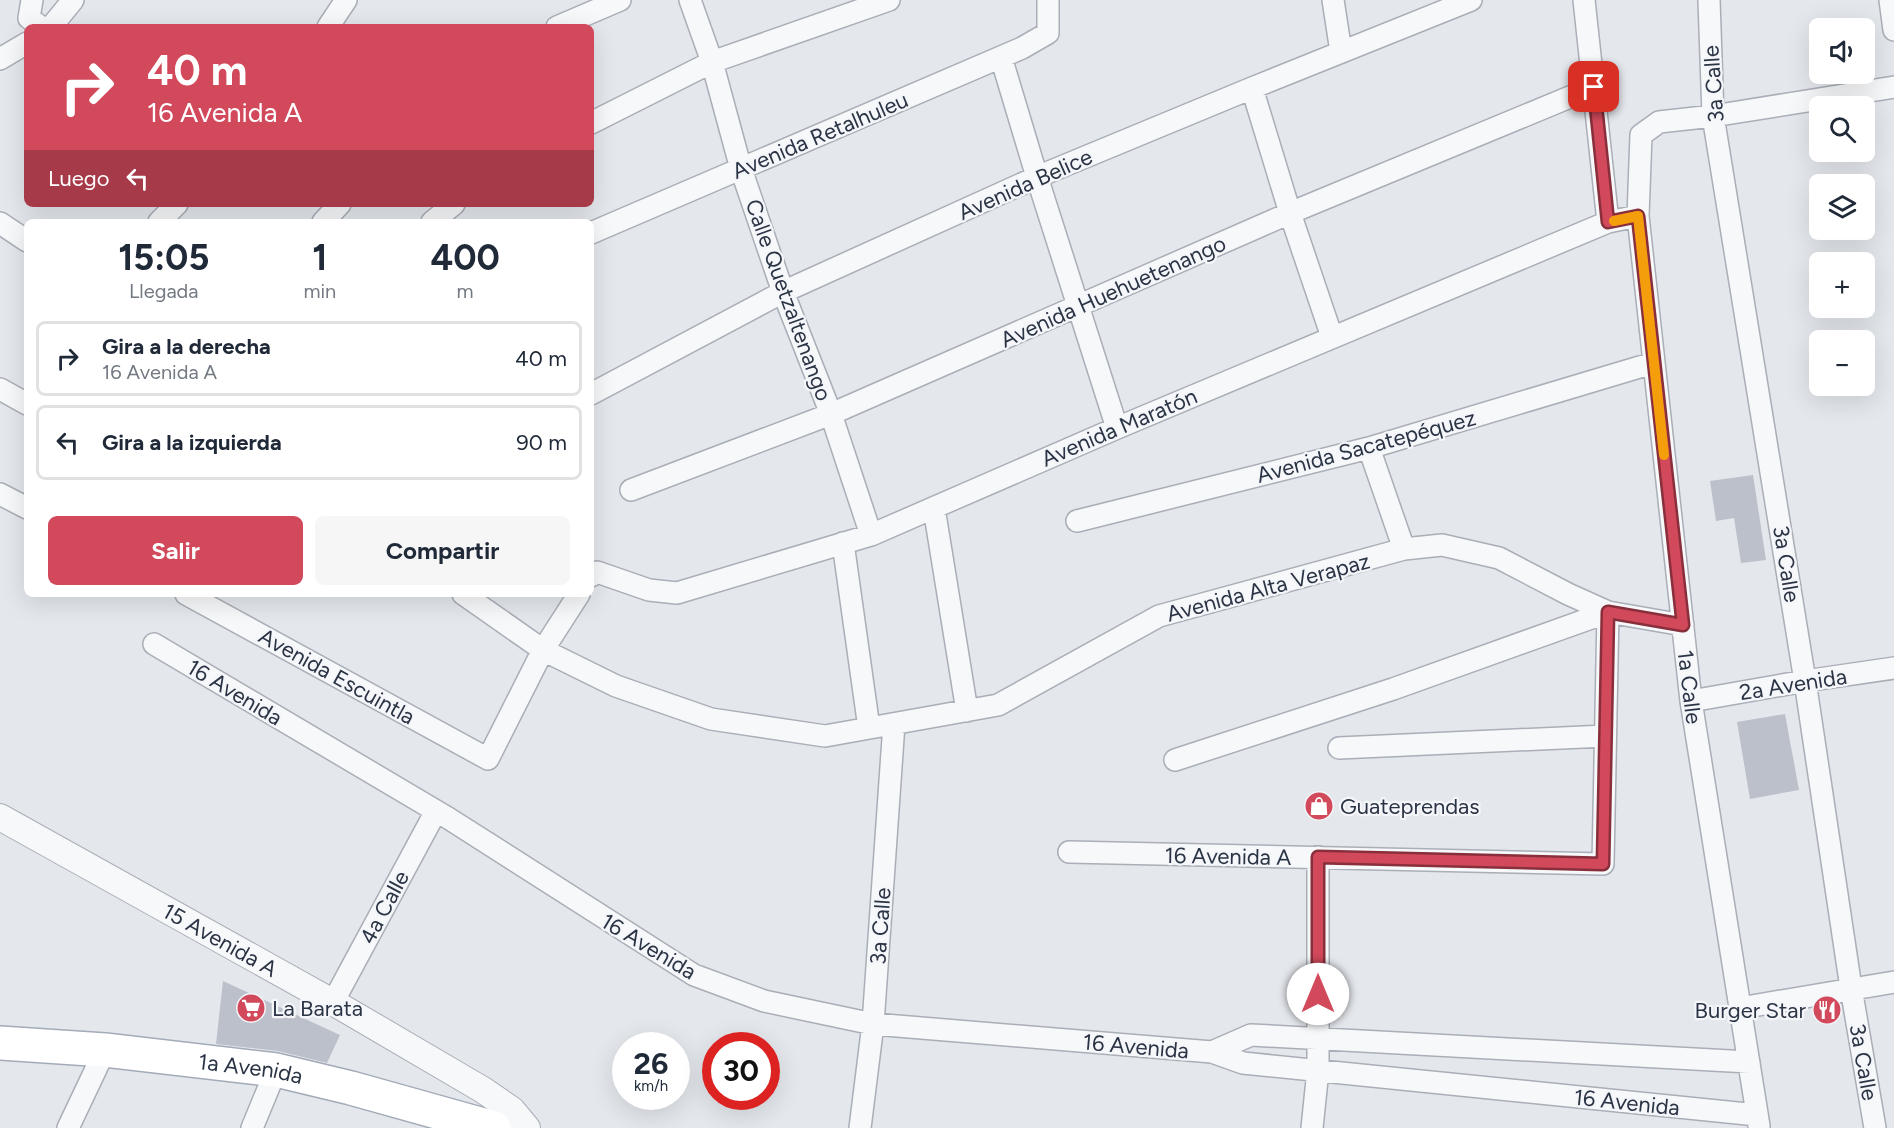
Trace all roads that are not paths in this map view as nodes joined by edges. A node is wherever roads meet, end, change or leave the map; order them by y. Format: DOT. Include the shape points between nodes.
graph roads {
  1 [pos="32,0"];
  2 [pos="73,0"];
  3 [pos="346,0"];
  4 [pos="620,0"];
  5 [pos="690,0"];
  6 [pos="889,0"];
  7 [pos="1048,0"];
  8 [pos="1333,0"];
  9 [pos="1584,0"];
  10 [pos="1709,0"];
  11 [pos="1890,0"];
  12 [pos="1466,1"];
  13 [pos="37,24"];
  14 [pos="53,24"];
  15 [pos="330,24"];
  16 [pos="563,24"];
  17 [pos="1894,30"];
  18 [pos="24,45"];
  19 [pos="1341,52"];
  20 [pos="1001,57"];
  21 [pos="0,59"];
  22 [pos="712,62"];
  23 [pos="1594,87"];
  24 [pos="1894,87"];
  25 [pos="1252,88"];
  26 [pos="1713,116"];
  27 [pos="594,121"];
  28 [pos="741,169"];
  29 [pos="1037,177"];
  30 [pos="174,207"];
  31 [pos="337,207"];
  32 [pos="450,207"];
  33 [pos="1290,213"];
  34 [pos="1638,216"];
  35 [pos="162,219"];
  36 [pos="326,219"];
  37 [pos="436,219"];
  38 [pos="1608,222"];
  39 [pos="0,223"];
  40 [pos="594,232"];
  41 [pos="24,239"];
  42 [pos="783,292"];
  43 [pos="1078,306"];
  44 [pos="1332,337"];
  45 [pos="1653,363"];
  46 [pos="0,389"];
  47 [pos="594,392"];
  48 [pos="24,402"];
  49 [pos="831,414"];
  50 [pos="1117,428"];
  51 [pos="1370,448"];
  52 [pos="632,490"];
  53 [pos="0,494"];
  54 [pos="24,506"];
  55 [pos="934,508"];
  56 [pos="1077,521"];
  57 [pos="871,535"];
  58 [pos="843,543"];
  59 [pos="1404,549"];
  60 [pos="594,574"];
  61 [pos="191,597"];
  62 [pos="467,597"];
  63 [pos="577,597"];
  64 [pos="1608,612"];
  65 [pos="1683,625"];
  66 [pos="154,644"];
  67 [pos="543,650"];
  68 [pos="1894,668"];
  69 [pos="1805,681"];
  70 [pos="1691,701"];
  71 [pos="967,711"];
  72 [pos="894,724"];
  73 [pos="869,728"];
  74 [pos="1605,736"];
  75 [pos="1339,748"];
  76 [pos="1175,760"];
  77 [pos="442,814"];
  78 [pos="0,816"];
  79 [pos="1069,852"];
  80 [pos="1318,857"];
  81 [pos="1894,982"];
  82 [pos="1851,988"];
  83 [pos="338,1006"];
  84 [pos="1740,1008"];
  85 [pos="873,1024"];
  86 [pos="1318,1039"];
  87 [pos="0,1043"];
  88 [pos="105,1050"];
  89 [pos="1212,1052"];
  90 [pos="1749,1062"];
  91 [pos="276,1070"];
  92 [pos="1318,1070"];
  93 [pos="1758,1122"];
  94 [pos="68,1128"];
  95 [pos="252,1128"];
  96 [pos="494,1128"];
  97 [pos="527,1128"];
  98 [pos="860,1128"];
  99 [pos="1312,1128"];
  100 [pos="1875,1128"];
  1 -- 13 [label="street" via="29,18"];
  2 -- 14 [label="street"];
  3 -- 15 [label="street"];
  4 -- 16 [label="street"];
  5 -- 22 [label="street, Calle Quetzaltenango"];
  6 -- 22 [label="street"];
  7 -- 20 [label="street, Avenida Retalhuleu" via="1048,33"];
  8 -- 19 [label="street"];
  9 -- 23 [label="street"];
  10 -- 26 [label="street, 3a Calle"];
  11 -- 17 [label="street"];
  12 -- 19 [label="street, Avenida Belice"];
  18 -- 21 [label="street"];
  19 -- 25 [label="street, Avenida Belice"];
  20 -- 28 [label="street, Avenida Retalhuleu"];
  20 -- 29 [label="street"];
  22 -- 27 [label="street"];
  22 -- 28 [label="street, Calle Quetzaltenango"];
  23 -- 33 [label="street, Avenida Huehuetenango"];
  23 -- 38 [label="street"];
  24 -- 26 [label="street"];
  25 -- 29 [label="street, Avenida Belice"];
  25 -- 33 [label="street"];
  26 -- 34 [label="street, 1a Calle" via="1659,122 1641,135"];
  26 -- 69 [label="street, 3a Calle"];
  28 -- 40 [label="street, Avenida Retalhuleu"];
  28 -- 42 [label="street, Calle Quetzaltenango"];
  29 -- 42 [label="street, Avenida Belice"];
  29 -- 43 [label="street"];
  30 -- 35 [label="street"];
  31 -- 36 [label="street"];
  32 -- 37 [label="street"];
  33 -- 43 [label="street, Avenida Huehuetenango"];
  33 -- 44 [label="street"];
  34 -- 38 [label="street, Avenida Maratón"];
  34 -- 45 [label="street, 1a Calle"];
  38 -- 44 [label="street, Avenida Maratón"];
  39 -- 41 [label="street"];
  42 -- 47 [label="street, Avenida Belice"];
  42 -- 49 [label="street, Calle Quetzaltenango"];
  43 -- 49 [label="street, Avenida Huehuetenango"];
  43 -- 50 [label="street"];
  44 -- 50 [label="street, Avenida Maratón"];
  45 -- 51 [label="street, Avenida Sacatepéquez"];
  45 -- 65 [label="street, 1a Calle"];
  46 -- 48 [label="street"];
  49 -- 52 [label="street, Avenida Huehuetenango"];
  49 -- 57 [label="street, Calle Quetzaltenango"];
  50 -- 55 [label="street, Avenida Maratón"];
  51 -- 56 [label="street, Avenida Sacatepéquez"];
  51 -- 59 [label="street"];
  53 -- 54 [label="street"];
  55 -- 57 [label="street, Avenida Maratón"];
  55 -- 71 [label="street"];
  57 -- 58 [label="street, Avenida Maratón"];
  58 -- 60 [label="street, Avenida Maratón" via="677,592 649,590"];
  58 -- 73 [label="street"];
  59 -- 64 [label="street, Avenida Alta Verapaz" via="1442,545 1499,558"];
  59 -- 71 [label="street, Avenida Alta Verapaz" via="1159,616 998,705"];
  61 -- 67 [label="street, Avenida Escuintla" via="488,759"];
  62 -- 67 [label="street, Avenida Alta Verapaz"];
  63 -- 67 [label="street"];
  64 -- 65 [label="street, Avenida Alta Verapaz"];
  64 -- 74 [label="street"];
  64 -- 76 [label="street" via="1393,689"];
  65 -- 70 [label="street, 1a Calle"];
  66 -- 77 [label="street, 16 Avenida"];
  67 -- 73 [label="street, Avenida Alta Verapaz" via="616,686 711,719 825,736"];
  68 -- 69 [label="street, 2a Avenida"];
  69 -- 70 [label="street, 2a Avenida"];
  69 -- 82 [label="street, 3a Calle"];
  70 -- 84 [label="street, 1a Calle"];
  71 -- 72 [label="street, Avenida Alta Verapaz"];
  72 -- 73 [label="street, Avenida Alta Verapaz"];
  72 -- 85 [label="street, 3a Calle"];
  74 -- 75 [label="street"];
  74 -- 80 [label="street, 16 Avenida A" via="1603,864"];
  77 -- 83 [label="street, 4a Calle"];
  77 -- 85 [label="street, 16 Avenida" via="694,975 764,1001"];
  78 -- 83 [label="street, 15 Avenida A"];
  79 -- 80 [label="street, 16 Avenida A"];
  80 -- 86 [label="street"];
  81 -- 82 [label="street"];
  82 -- 84 [label="street"];
  82 -- 100 [label="street, 3a Calle"];
  83 -- 97 [label="street, 15 Avenida A" via="483,1090 512,1110"];
  84 -- 90 [label="street, 1a Calle"];
  85 -- 89 [label="street, 16 Avenida"];
  85 -- 98 [label="street, 3a Calle"];
  86 -- 89 [label="street, 16 Avenida" via="1251,1035"];
  86 -- 90 [label="street, 16 Avenida"];
  86 -- 92 [label="street"];
  87 -- 88 [label="main road, 1a Avenida"];
  88 -- 91 [label="main road, 1a Avenida"];
  88 -- 94 [label="street"];
  89 -- 92 [label="street, 16 Avenida" via="1243,1063"];
  90 -- 93 [label="street, 1a Calle"];
  91 -- 95 [label="street"];
  91 -- 96 [label="main road, 1a Avenida"];
  92 -- 93 [label="street, 16 Avenida"];
  92 -- 99 [label="street"];
}
